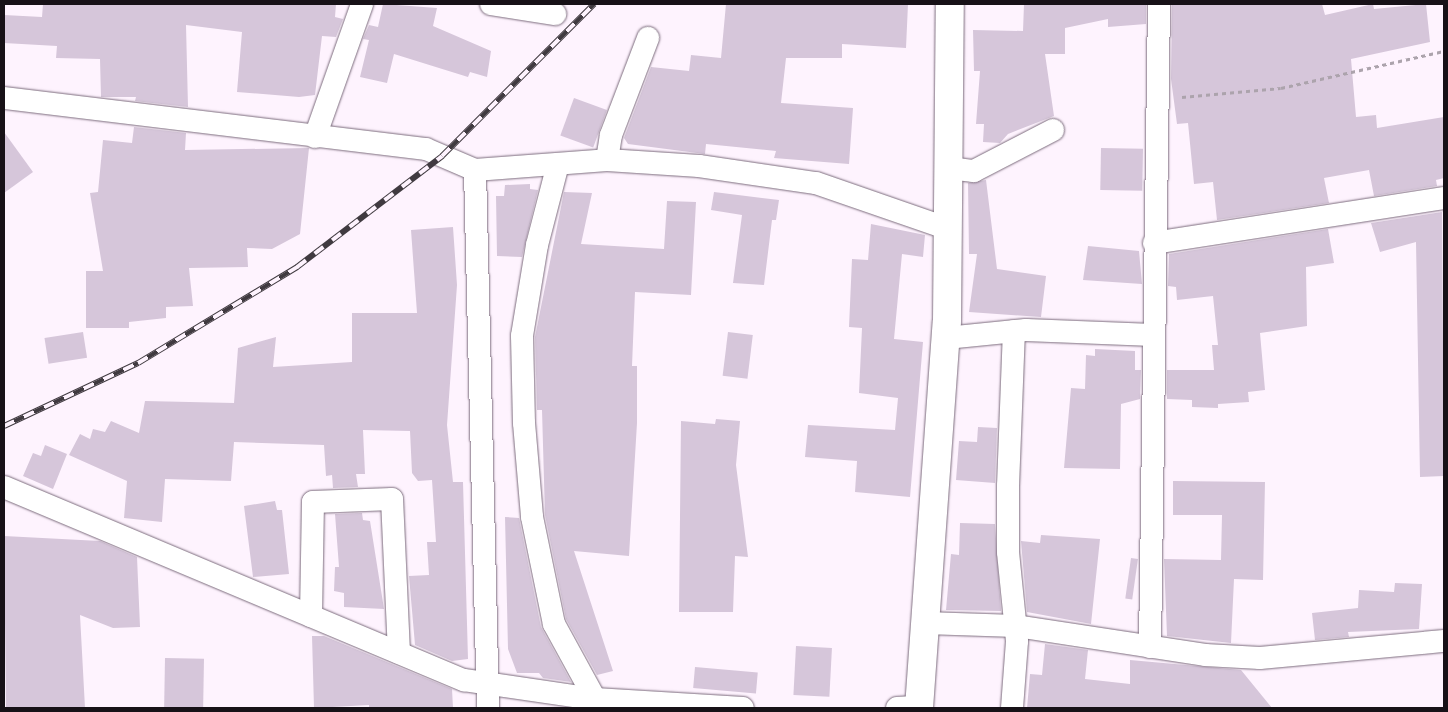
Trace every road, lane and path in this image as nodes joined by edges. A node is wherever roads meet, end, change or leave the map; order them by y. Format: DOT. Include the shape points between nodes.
graph roads {
  1 [pos="362,4"];
  2 [pos="491,4"];
  3 [pos="950,4"];
  4 [pos="1159,4"];
  5 [pos="555,14"];
  6 [pos="648,38"];
  7 [pos="1444,51"];
  8 [pos="1157,97"];
  9 [pos="4,98"];
  10 [pos="1053,130"];
  11 [pos="315,137"];
  12 [pos="607,160"];
  13 [pos="558,164"];
  14 [pos="949,168"];
  15 [pos="476,170"];
  16 [pos="1444,198"];
  17 [pos="949,230"];
  18 [pos="1154,243"];
  19 [pos="1014,331"];
  20 [pos="1153,335"];
  21 [pos="946,338"];
  22 [pos="4,487"];
  23 [pos="311,616"];
  24 [pos="925,623"];
  25 [pos="1016,626"];
  26 [pos="1444,641"];
  27 [pos="1150,647"];
  28 [pos="398,653"];
  29 [pos="488,685"];
  30 [pos="595,698"];
  31 [pos="488,708"];
  32 [pos="743,708"];
  33 [pos="911,708"];
  34 [pos="1012,708"];
  1 -- 11 [label="street"];
  2 -- 5 [label="street"];
  3 -- 14 [label="street"];
  4 -- 8 [label="street"];
  6 -- 12 [label="street" via="611,135"];
  7 -- 8 [label="path" via="1281,88"];
  8 -- 18 [label="street"];
  9 -- 11 [label="street"];
  10 -- 14 [label="street" via="974,171"];
  11 -- 15 [label="street" via="426,149"];
  12 -- 13 [label="street"];
  12 -- 17 [label="street" via="699,166 816,183"];
  13 -- 15 [label="street"];
  13 -- 30 [label="street" via="537,245 522,336 524,422 532,517 554,624"];
  14 -- 17 [label="street"];
  15 -- 29 [label="street"];
  16 -- 18 [label="street"];
  17 -- 21 [label="street"];
  18 -- 20 [label="street"];
  19 -- 20 [label="street"];
  19 -- 21 [label="street"];
  19 -- 25 [label="street" via="1008,552"];
  20 -- 27 [label="street"];
  21 -- 24 [label="street"];
  22 -- 23 [label="street"];
  23 -- 28 [label="street"];
  23 -- 28 [label="street" via="313,502 392,499"];
  24 -- 25 [label="street"];
  24 -- 33 [label="street"];
  25 -- 27 [label="street" via="1121,639"];
  25 -- 34 [label="street"];
  26 -- 27 [label="street" via="1269,657"];
  28 -- 29 [label="street"];
  29 -- 30 [label="street"];
  29 -- 31 [label="street"];
  30 -- 32 [label="street"];
}
